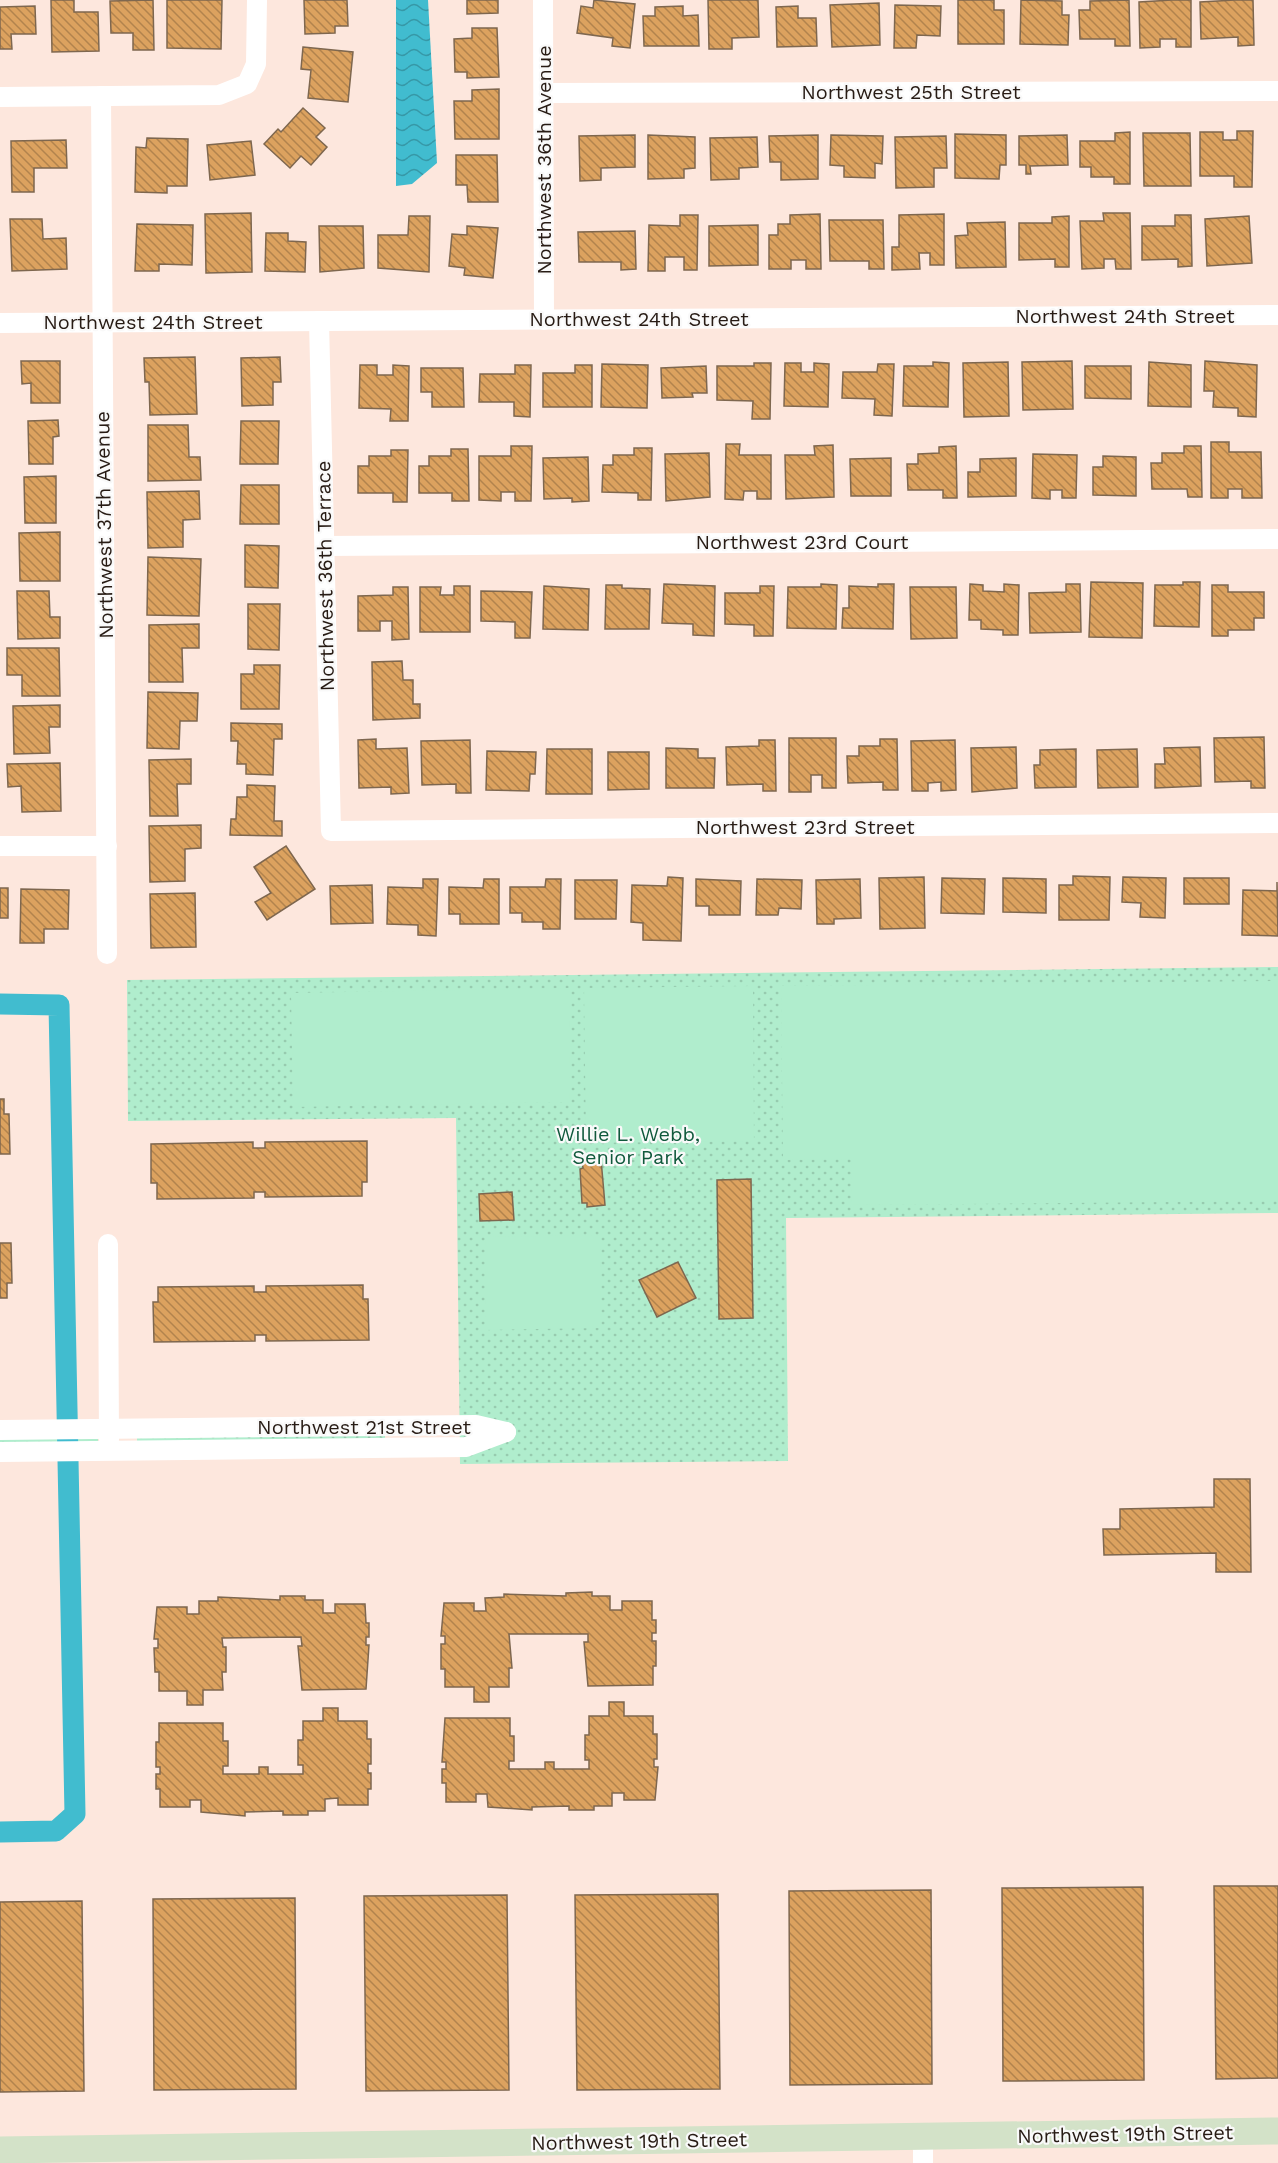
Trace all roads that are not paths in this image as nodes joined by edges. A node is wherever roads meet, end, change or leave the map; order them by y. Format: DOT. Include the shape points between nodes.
graph roads {
  1 [pos="257,0"];
  2 [pos="543,0"];
  3 [pos="1278,91"];
  4 [pos="544,93"];
  5 [pos="100,96"];
  6 [pos="0,97"];
  7 [pos="1278,315"];
  8 [pos="544,320"];
  9 [pos="319,321"];
  10 [pos="0,323"];
  11 [pos="102,324"];
  12 [pos="1278,539"];
  13 [pos="325,546"];
  14 [pos="1278,823"];
  15 [pos="331,831"];
  16 [pos="0,846"];
  17 [pos="107,846"];
  18 [pos="108,954"];
  19 [pos="108,1244"];
  20 [pos="109,1429"];
  21 [pos="0,1431"];
  22 [pos="109,1451"];
  23 [pos="0,1452"];
  24 [pos="1278,2131"];
  25 [pos="0,2150"];
  26 [pos="923,2150"];
  27 [pos="37,2156"];
  1 -- 5 [label="street" via="256,64 247,84 219,95"];
  2 -- 4 [label="street, Northwest 36th Avenue"];
  3 -- 4 [label="street, Northwest 25th Street"];
  4 -- 8 [label="street, Northwest 36th Avenue"];
  5 -- 6 [label="street"];
  5 -- 11 [label="street, Northwest 37th Avenue"];
  7 -- 8 [label="street, Northwest 24th Street"];
  8 -- 9 [label="street, Northwest 24th Street"];
  9 -- 11 [label="street, Northwest 24th Street"];
  9 -- 13 [label="street, Northwest 36th Terrace"];
  10 -- 11 [label="street, Northwest 24th Street"];
  11 -- 17 [label="street, Northwest 37th Avenue"];
  12 -- 13 [label="street, Northwest 23rd Court"];
  13 -- 15 [label="street, Northwest 36th Terrace"];
  14 -- 15 [label="street, Northwest 23rd Street"];
  16 -- 17 [label="street"];
  17 -- 18 [label="street, Northwest 37th Avenue"];
  19 -- 20 [label="street"];
  20 -- 21 [label="street, Northwest 21st Street"];
  20 -- 22 [label="street"];
  20 -- 22 [label="street, Northwest 21st Street" via="476,1425 506,1432 466,1447"];
  22 -- 23 [label="street, Northwest 21st Street"];
  24 -- 26 [label="street, Northwest 19th Street"];
  25 -- 27 [label="street, Northwest 19th Street"];
  26 -- 27 [label="street, Northwest 19th Street"];
}
